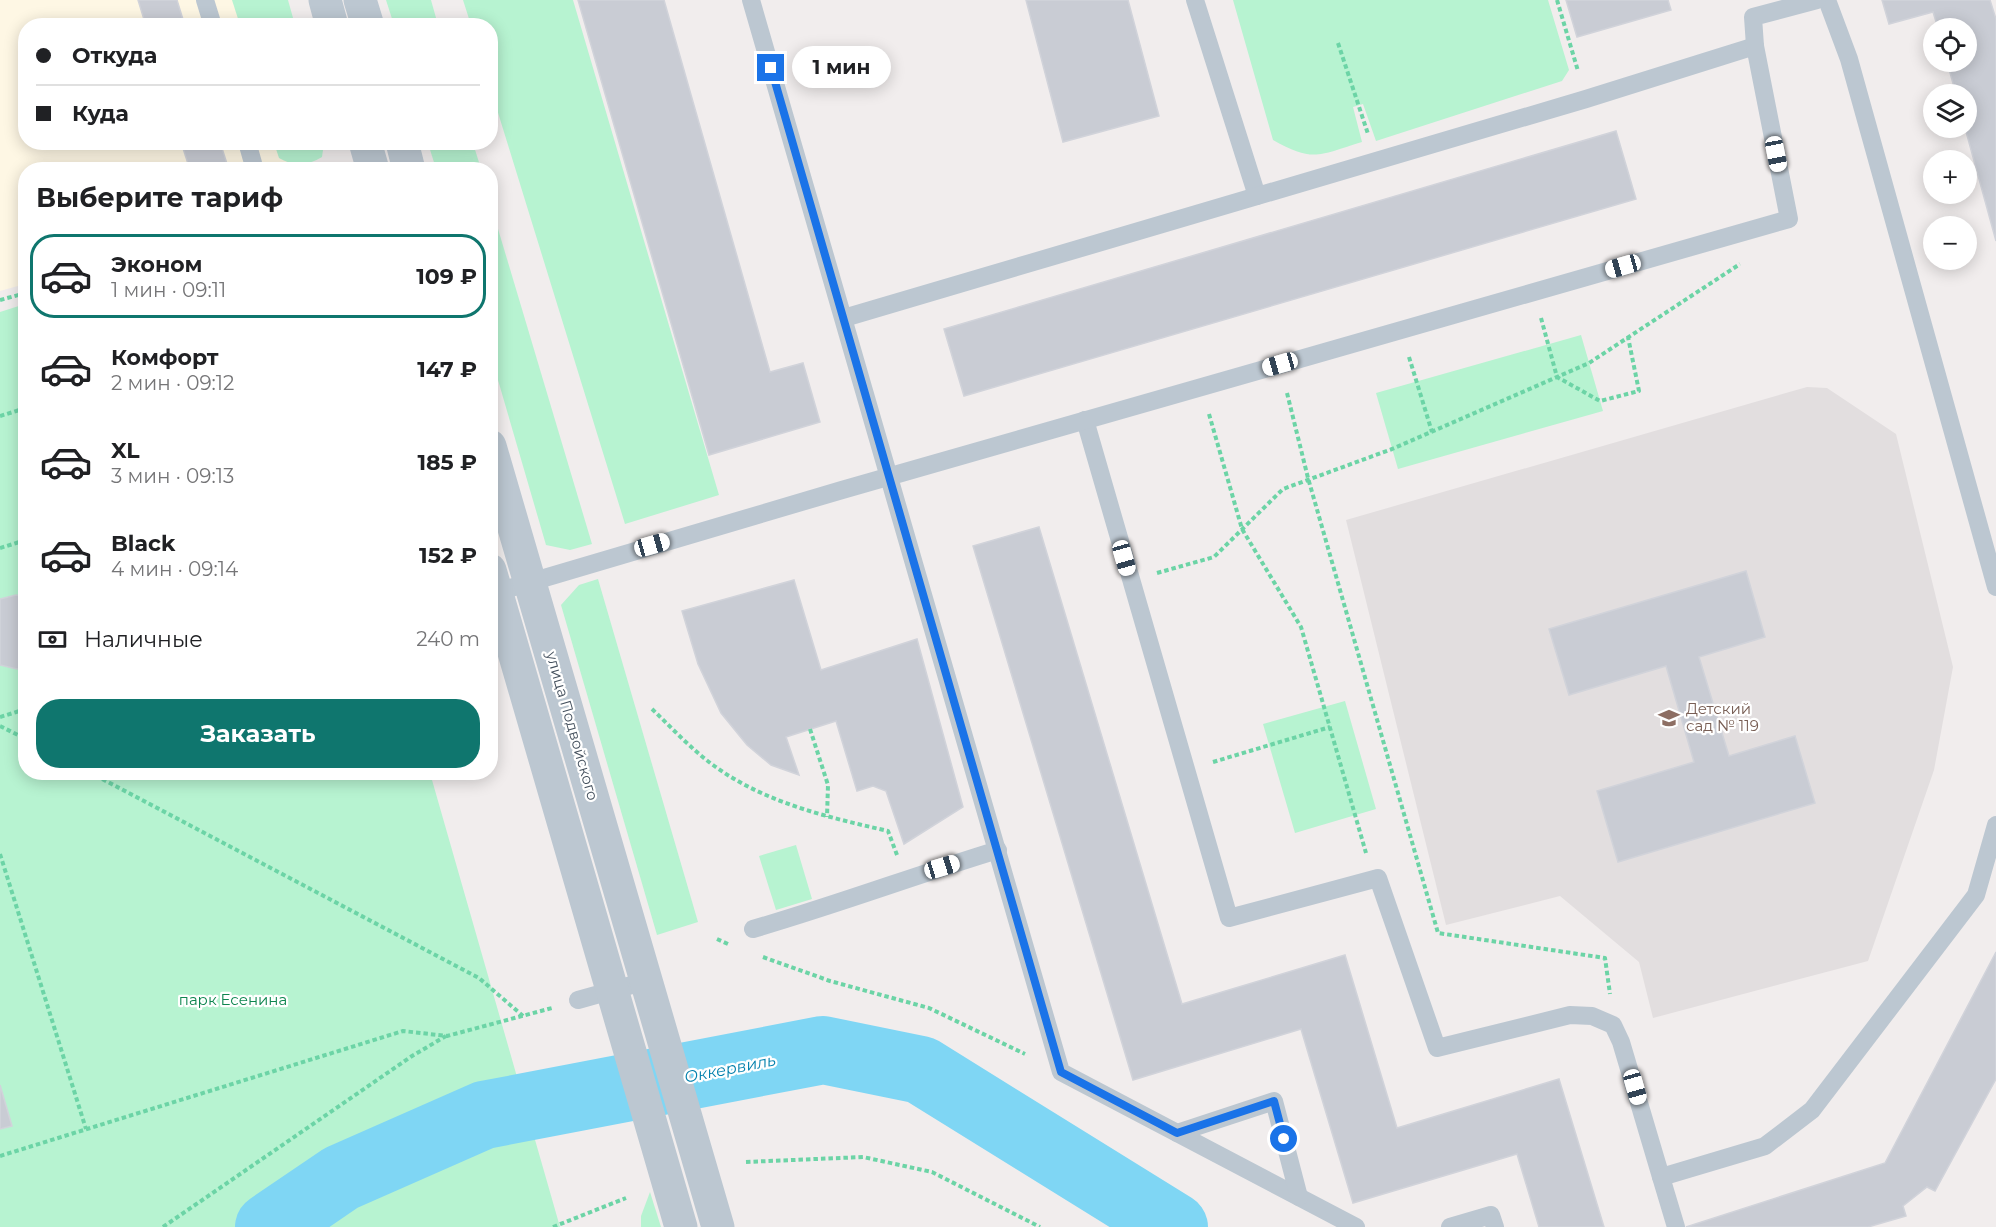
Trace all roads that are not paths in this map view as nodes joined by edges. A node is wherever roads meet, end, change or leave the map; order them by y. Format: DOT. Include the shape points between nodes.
graph roads {
  1 [pos="206,0"];
  2 [pos="325,0"];
  3 [pos="360,0"];
  4 [pos="751,0"];
  5 [pos="1196,0"];
  6 [pos="1817,0"];
  7 [pos="1827,0"];
  8 [pos="1750,9"];
  9 [pos="211,18"];
  10 [pos="330,18"];
  11 [pos="366,18"];
  12 [pos="1755,46"];
  13 [pos="405,155"];
  14 [pos="370,158"];
  15 [pos="1257,196"];
  16 [pos="844,318"];
  17 [pos="1085,420"];
  18 [pos="498,473"];
  19 [pos="890,476"];
  20 [pos="498,581"];
  21 [pos="530,581"];
  22 [pos="1996,587"];
  23 [pos="498,595"];
  24 [pos="1996,825"];
  25 [pos="998,849"];
  26 [pos="753,929"];
  27 [pos="650,994"];
  28 [pos="578,1000"];
  29 [pos="616,1003"];
  30 [pos="1177,1133"];
  31 [pos="1661,1177"];
  32 [pos="1299,1197"];
  33 [pos="681,1227"];
  34 [pos="718,1227"];
  35 [pos="1356,1227"];
  36 [pos="1450,1227"];
  37 [pos="1495,1227"];
  38 [pos="1676,1227"];
  1 -- 9 [label="lane"];
  2 -- 10 [label="street"];
  3 -- 11 [label="street"];
  4 -- 16 [label="lane"];
  5 -- 15 [label="lane"];
  6 -- 8 [label="lane"];
  7 -- 22 [label="lane" via="1849,59"];
  8 -- 12 [label="lane"];
  12 -- 15 [label="lane"];
  12 -- 17 [label="lane" via="1789,219"];
  13 -- 14 [label="lane"];
  15 -- 16 [label="lane"];
  16 -- 19 [label="lane"];
  17 -- 19 [label="lane"];
  17 -- 31 [label="lane" via="1229,918 1378,878 1437,1048 1570,1015 1592,1016 1613,1025 1622,1042"];
  18 -- 21 [label="street, улица Подвойского"];
  19 -- 21 [label="lane"];
  19 -- 25 [label="lane"];
  20 -- 21 [label="lane"];
  21 -- 27 [label="street, улица Подвойского"];
  23 -- 29 [label="street"];
  24 -- 31 [label="lane" via="1976,894 1812,1110 1764,1146"];
  25 -- 26 [label="lane" via="837,905"];
  25 -- 30 [label="lane" via="1061,1072"];
  27 -- 29 [label="lane"];
  27 -- 34 [label="street, улица Подвойского"];
  28 -- 29 [label="lane"];
  29 -- 33 [label="street"];
  30 -- 32 [label="lane"];
  30 -- 32 [label="lane" via="1274,1101"];
  31 -- 38 [label="lane"];
  32 -- 35 [label="lane"];
  36 -- 37 [label="lane" via="1491,1215"];
}
